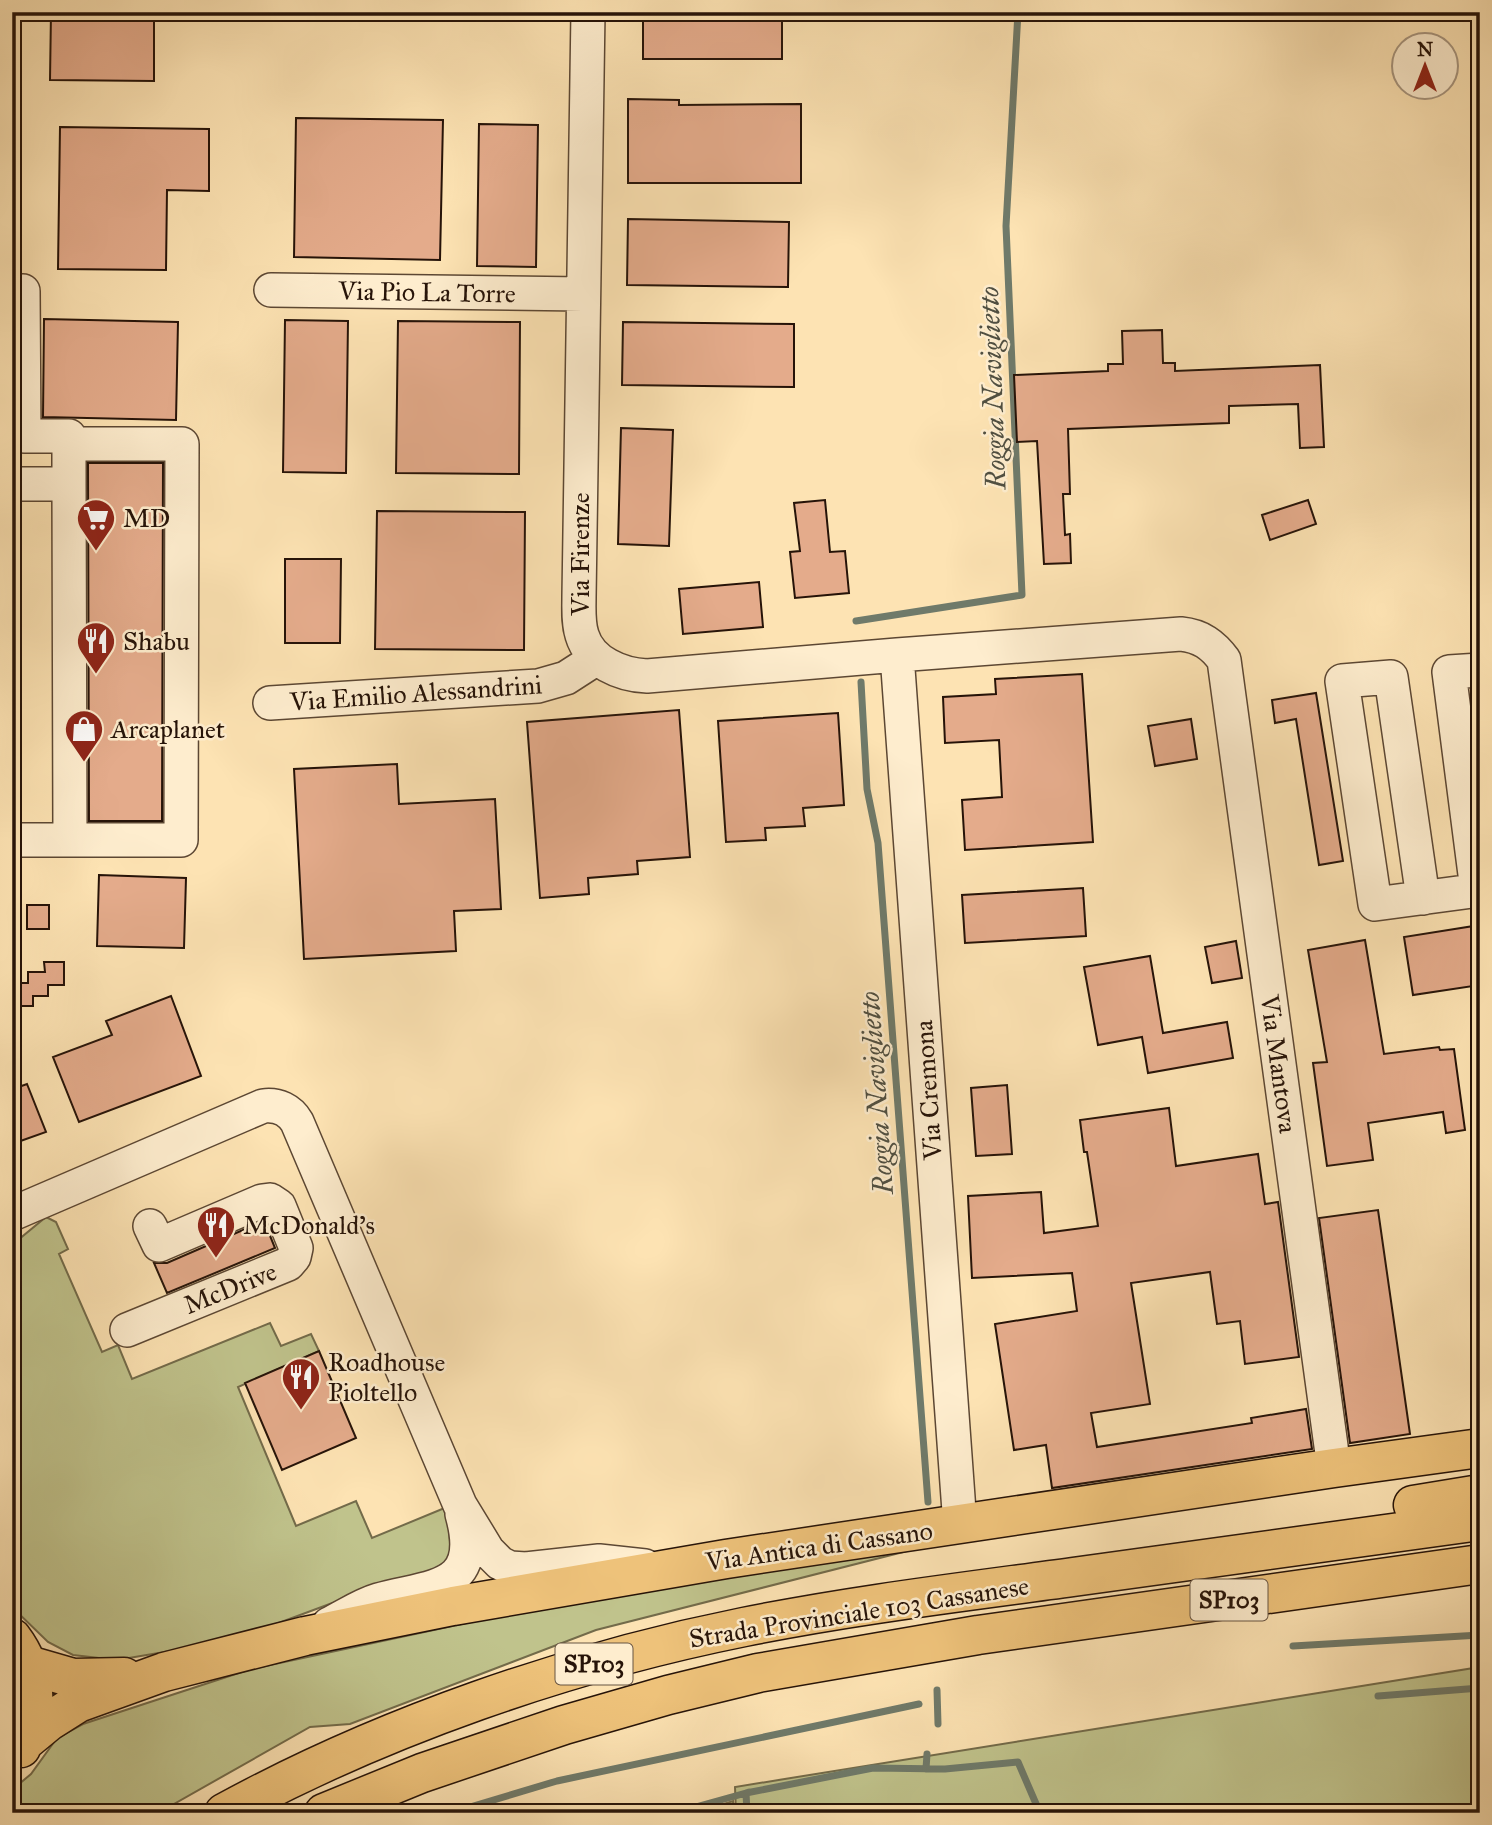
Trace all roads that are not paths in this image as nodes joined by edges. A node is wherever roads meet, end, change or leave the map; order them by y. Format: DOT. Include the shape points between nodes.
graph roads {
  1 [pos="588,12"];
  2 [pos="271,290"];
  3 [pos="23,291"];
  4 [pos="583,294"];
  5 [pos="69,444"];
  6 [pos="12,484"];
  7 [pos="69,484"];
  8 [pos="897,655"];
  9 [pos="597,658"];
  10 [pos="1480,670"];
  11 [pos="270,704"];
  12 [pos="12,840"];
  13 [pos="70,840"];
  14 [pos="1479,890"];
  15 [pos="1423,898"];
  16 [pos="20,1214"];
  17 [pos="150,1226"];
  18 [pos="127,1331"];
  19 [pos="1480,1448"];
  20 [pos="1334,1468"];
  21 [pos="1480,1494"];
  22 [pos="460,1505"];
  23 [pos="1480,1521"];
  24 [pos="960,1525"];
  25 [pos="1480,1564"];
  26 [pos="669,1568"];
  27 [pos="985,1589"];
  28 [pos="1480,1589"];
  29 [pos="978,1635"];
  30 [pos="305,1636"];
  31 [pos="20,1652"];
  32 [pos="164,1672"];
  33 [pos="19,1751"];
  34 [pos="224,1813"];
  35 [pos="324,1813"];
  1 -- 4 [label="street, Via Firenze"];
  2 -- 4 [label="street, Via Pio La Torre"];
  3 -- 5 [label="street" via="24,436 69,436"];
  4 -- 9 [label="street, Via Firenze" via="579,621 588,649"];
  5 -- 7 [label="street"];
  5 -- 13 [label="street" via="182,444 181,840"];
  6 -- 7 [label="street"];
  7 -- 13 [label="street"];
  8 -- 9 [label="street" via="647,677 619,671"];
  8 -- 20 [label="street, Via Mantova" via="1181,634 1207,642 1224,660"];
  8 -- 24 [label="street, Via Cremona"];
  9 -- 11 [label="street, Via Emilio Alessandrini" via="566,678 538,686"];
  10 -- 14 [label="street" via="1449,671"];
  12 -- 13 [label="street"];
  14 -- 15 [label="street"];
  15 -- 15 [label="street" via="1375,904 1342,681 1391,677"];
  16 -- 22 [label="street" via="263,1106 288,1111 297,1122"];
  17 -- 18 [label="street, McDrive" via="159,1245 270,1200 280,1208 295,1255 288,1264"];
  19 -- 20 [label="main road, Via Antica di Cassano"];
  20 -- 24 [label="main road, Via Antica di Cassano"];
  21 -- 27 [label="main road, SP103" via="1217,1539"];
  22 -- 26 [label="street" via="488,1551 510,1567 599,1561"];
  22 -- 30 [label="street" via="468,1547 464,1563 450,1580 375,1601"];
  23 -- 27 [label="main road, Strada Provinciale 103 Cassanese / SP103"];
  24 -- 26 [label="main road, Via Antica di Cassano"];
  25 -- 29 [label="main road, Strada Provinciale 103 Cassanese / SP103"];
  26 -- 30 [label="main road, Via Antica di Cassano"];
  27 -- 34 [label="main road, Strada Provinciale 103 Cassanese / SP103" via="779,1620 587,1666 408,1728"];
  28 -- 29 [label="main road, SP103"];
  29 -- 35 [label="main road, Strada Provinciale 103 Cassanese / SP103" via="804,1664 638,1703 435,1768"];
  30 -- 32 [label="main road, Via Antica di Cassano"];
  31 -- 32 [label="main road, Via Antica di Cassano" via="63,1676 85,1679"];
  31 -- 33 [label="main road" via="33,1685 34,1713"];
  32 -- 33 [label="main road, Via Antica di Cassano" via="78,1703 48,1722"];
}
